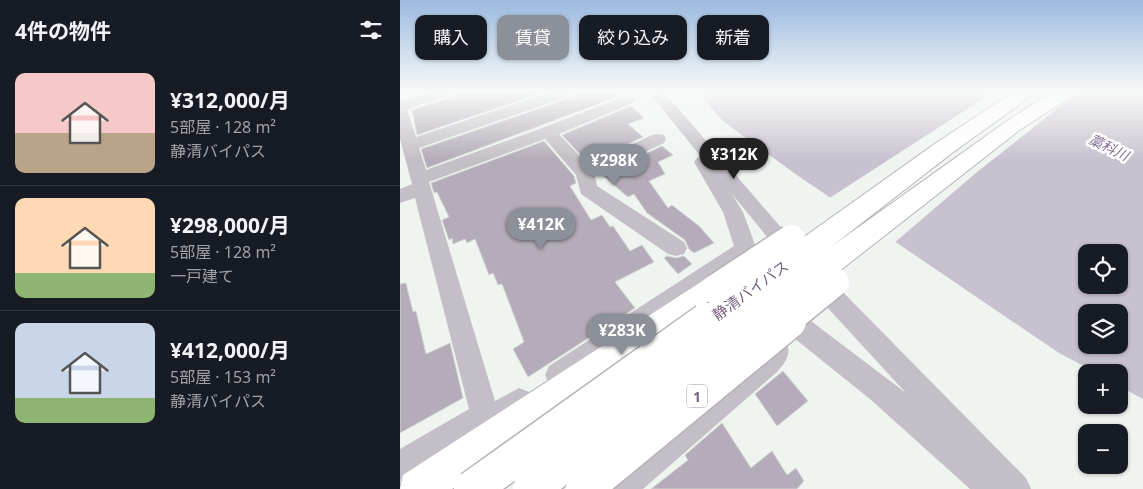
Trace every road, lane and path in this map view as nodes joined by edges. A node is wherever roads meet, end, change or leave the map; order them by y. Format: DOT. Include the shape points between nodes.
graph roads {
  1 [pos="402,114"];
  2 [pos="504,114"];
  3 [pos="593,114"];
  4 [pos="675,114"];
  5 [pos="1003,114"];
  6 [pos="1033,114"];
  7 [pos="685,126"];
  8 [pos="548,132"];
  9 [pos="658,139"];
  10 [pos="410,145"];
  11 [pos="954,156"];
  12 [pos="585,173"];
  13 [pos="420,183"];
  14 [pos="400,196"];
  15 [pos="775,232"];
  16 [pos="676,248"];
  17 [pos="712,271"];
  18 [pos="822,286"];
  19 [pos="798,326"];
  20 [pos="485,416"];
  21 [pos="400,466"];
  22 [pos="444,483"];
  23 [pos="531,489"];
  24 [pos="584,489"];
  25 [pos="619,489"];
  26 [pos="993,489"];
  27 [pos="1015,489"];
  1 -- 10 [label="street"];
  2 -- 10 [label="street"];
  3 -- 8 [label="street"];
  4 -- 7 [label="street"];
  5 -- 11 [label="highway, 静清バイパス / 1"];
  6 -- 11 [label="highway, 静清バイパス / 1"];
  7 -- 15 [label="street"];
  7 -- 17 [label="street" via="733,212 746,253"];
  8 -- 12 [label="street"];
  8 -- 13 [label="street"];
  9 -- 12 [label="street"];
  10 -- 13 [label="street"];
  11 -- 22 [label="highway, 静清バイパス / 1, bridge"];
  11 -- 23 [label="highway, 静清バイパス / 1, bridge" via="823,268"];
  11 -- 24 [label="highway, 1, bridge" via="900,224 811,303"];
  12 -- 16 [label="street" via="588,189"];
  13 -- 14 [label="street"];
  13 -- 20 [label="street"];
  17 -- 20 [label="street" via="498,416"];
  17 -- 25 [label="street" via="775,347 775,354"];
  18 -- 27 [label="street"];
  19 -- 26 [label="street" via="880,389"];
  20 -- 21 [label="street"];
}
